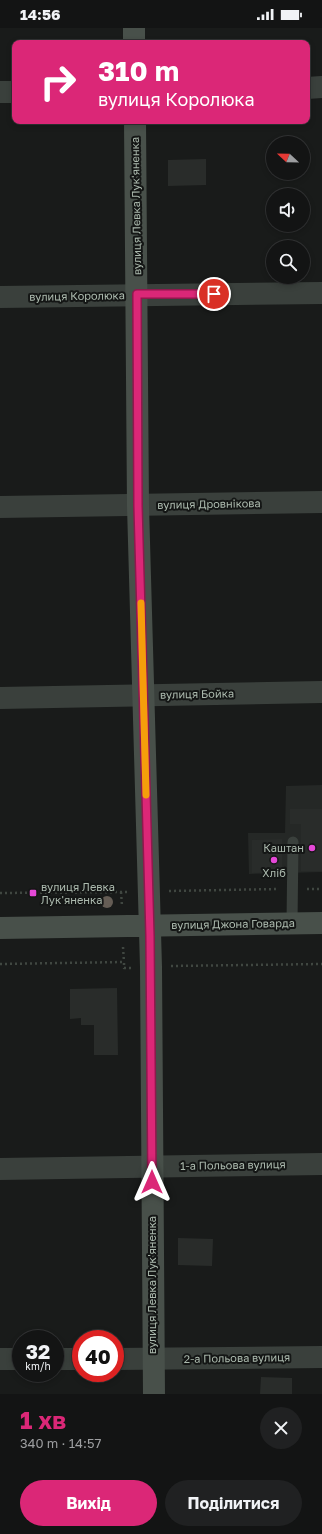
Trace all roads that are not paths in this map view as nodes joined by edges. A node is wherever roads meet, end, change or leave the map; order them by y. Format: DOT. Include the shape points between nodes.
graph roads {
  1 [pos="134,28"];
  2 [pos="134,40"];
  3 [pos="310,88"];
  4 [pos="322,88"];
  5 [pos="0,92"];
  6 [pos="12,92"];
  7 [pos="135,124"];
  8 [pos="322,292"];
  9 [pos="137,294"];
  10 [pos="0,297"];
  11 [pos="322,502"];
  12 [pos="138,506"];
  13 [pos="0,507"];
  14 [pos="322,692"];
  15 [pos="144,695"];
  16 [pos="0,698"];
  17 [pos="293,842"];
  18 [pos="292,923"];
  19 [pos="322,923"];
  20 [pos="150,925"];
  21 [pos="0,928"];
  22 [pos="322,1164"];
  23 [pos="152,1167"];
  24 [pos="0,1169"];
  25 [pos="322,1357"];
  26 [pos="0,1359"];
  27 [pos="12,1359"];
  28 [pos="124,1360"];
  29 [pos="153,1360"];
  30 [pos="154,1394"];
  1 -- 2 [label="street"];
  3 -- 4 [label="street"];
  5 -- 6 [label="street"];
  7 -- 9 [label="street, вулиця Левка Лук'яненка"];
  8 -- 9 [label="street, вулиця Королюка"];
  9 -- 10 [label="street, вулиця Королюка"];
  9 -- 12 [label="street, вулиця Левка Лук'яненка"];
  11 -- 12 [label="street, вулиця Дровнікова"];
  12 -- 13 [label="street, вулиця Дровнікова"];
  12 -- 15 [label="street, вулиця Левка Лук'яненка"];
  14 -- 15 [label="street, вулиця Бойка"];
  15 -- 16 [label="street, вулиця Бойка"];
  15 -- 20 [label="street, вулиця Левка Лук'яненка"];
  17 -- 18 [label="lane"];
  18 -- 19 [label="street, вулиця Джона Говарда"];
  18 -- 20 [label="street, вулиця Джона Говарда"];
  20 -- 21 [label="street, вулиця Джона Говарда"];
  20 -- 23 [label="street, вулиця Левка Лук'яненка"];
  22 -- 23 [label="street, 1-а Польова вулиця"];
  23 -- 24 [label="street, 1-а Польова вулиця"];
  23 -- 29 [label="street, вулиця Левка Лук'яненка"];
  25 -- 29 [label="street, 2-а Польова вулиця"];
  26 -- 27 [label="street"];
  28 -- 29 [label="street, 2-а Польова вулиця"];
  29 -- 30 [label="street, вулиця Левка Лук'яненка"];
}
